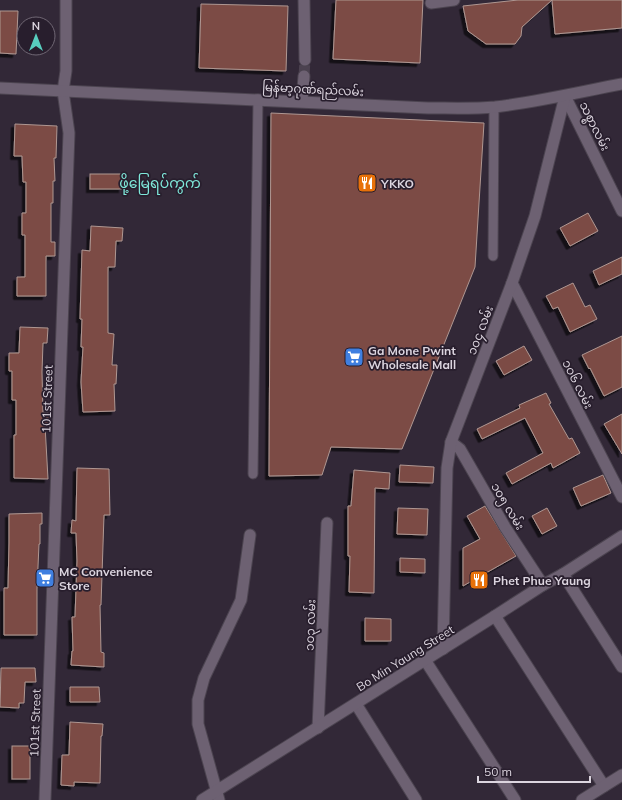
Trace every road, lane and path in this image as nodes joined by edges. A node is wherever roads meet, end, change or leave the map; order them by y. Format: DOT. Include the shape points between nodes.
graph roads {
  1 [pos="66,0"];
  2 [pos="304,0"];
  3 [pos="454,0"];
  4 [pos="431,3"];
  5 [pos="305,60"];
  6 [pos="304,76"];
  7 [pos="622,84"];
  8 [pos="0,88"];
  9 [pos="63,91"];
  10 [pos="565,96"];
  11 [pos="258,99"];
  12 [pos="302,101"];
  13 [pos="494,107"];
  14 [pos="622,211"];
  15 [pos="493,256"];
  16 [pos="512,283"];
  17 [pos="450,442"];
  18 [pos="253,474"];
  19 [pos="622,497"];
  20 [pos="327,523"];
  21 [pos="250,535"];
  22 [pos="621,539"];
  23 [pos="562,574"];
  24 [pos="543,584"];
  25 [pos="495,616"];
  26 [pos="443,649"];
  27 [pos="425,660"];
  28 [pos="622,667"];
  29 [pos="356,704"];
  30 [pos="318,728"];
  31 [pos="622,775"];
  32 [pos="604,786"];
  33 [pos="217,796"];
  34 [pos="45,800"];
  35 [pos="202,800"];
  36 [pos="416,800"];
  37 [pos="515,800"];
  38 [pos="582,800"];
  1 -- 9 [label="street, 101st Street" via="66,71"];
  2 -- 5 [label="street"];
  3 -- 4 [label="street"];
  6 -- 12 [label="street"];
  7 -- 10 [label="street, မြန်မာ့ဂုဏ်ရည်လမ်း"];
  8 -- 9 [label="street, မြန်မာ့ဂုဏ်ရည်လမ်း"];
  9 -- 11 [label="street, မြန်မာ့ဂုဏ်ရည်လမ်း"];
  9 -- 34 [label="street, 101st Street" via="69,133"];
  10 -- 13 [label="street, မြန်မာ့ဂုဏ်ရည်လမ်း"];
  10 -- 14 [label="street, သစ္စာလမ်း"];
  10 -- 16 [label="street, ၁၀၄ လမ်း" via="535,216"];
  11 -- 12 [label="street, မြန်မာ့ဂုဏ်ရည်လမ်း"];
  11 -- 18 [label="lane"];
  12 -- 13 [label="street, မြန်မာ့ဂုဏ်ရည်လမ်း" via="428,108"];
  13 -- 15 [label="lane"];
  16 -- 17 [label="street, ၁၀၄ လမ်း"];
  16 -- 19 [label="street, ၁၀၆ လမ်း"];
  17 -- 24 [label="street, ၁၀၅ လမ်း" via="460,449 505,527"];
  17 -- 26 [label="street, ၁၀၄ လမ်း" via="447,468"];
  20 -- 30 [label="street, ၁၀၃ လမ်း"];
  21 -- 33 [label="street" via="241,600 204,678 198,700 198,724"];
  22 -- 23 [label="street, Bo Min Yaung Street"];
  23 -- 24 [label="street, Bo Min Yaung Street"];
  23 -- 28 [label="street"];
  24 -- 25 [label="street, Bo Min Yaung Street"];
  25 -- 26 [label="street, Bo Min Yaung Street"];
  25 -- 32 [label="street"];
  26 -- 27 [label="street, Bo Min Yaung Street"];
  27 -- 29 [label="street, Bo Min Yaung Street"];
  27 -- 37 [label="street"];
  29 -- 30 [label="street, Bo Min Yaung Street"];
  29 -- 36 [label="street"];
  30 -- 33 [label="street, Bo Min Yaung Street"];
  31 -- 32 [label="street"];
  32 -- 38 [label="street"];
  33 -- 35 [label="street, Bo Min Yaung Street"];
}
